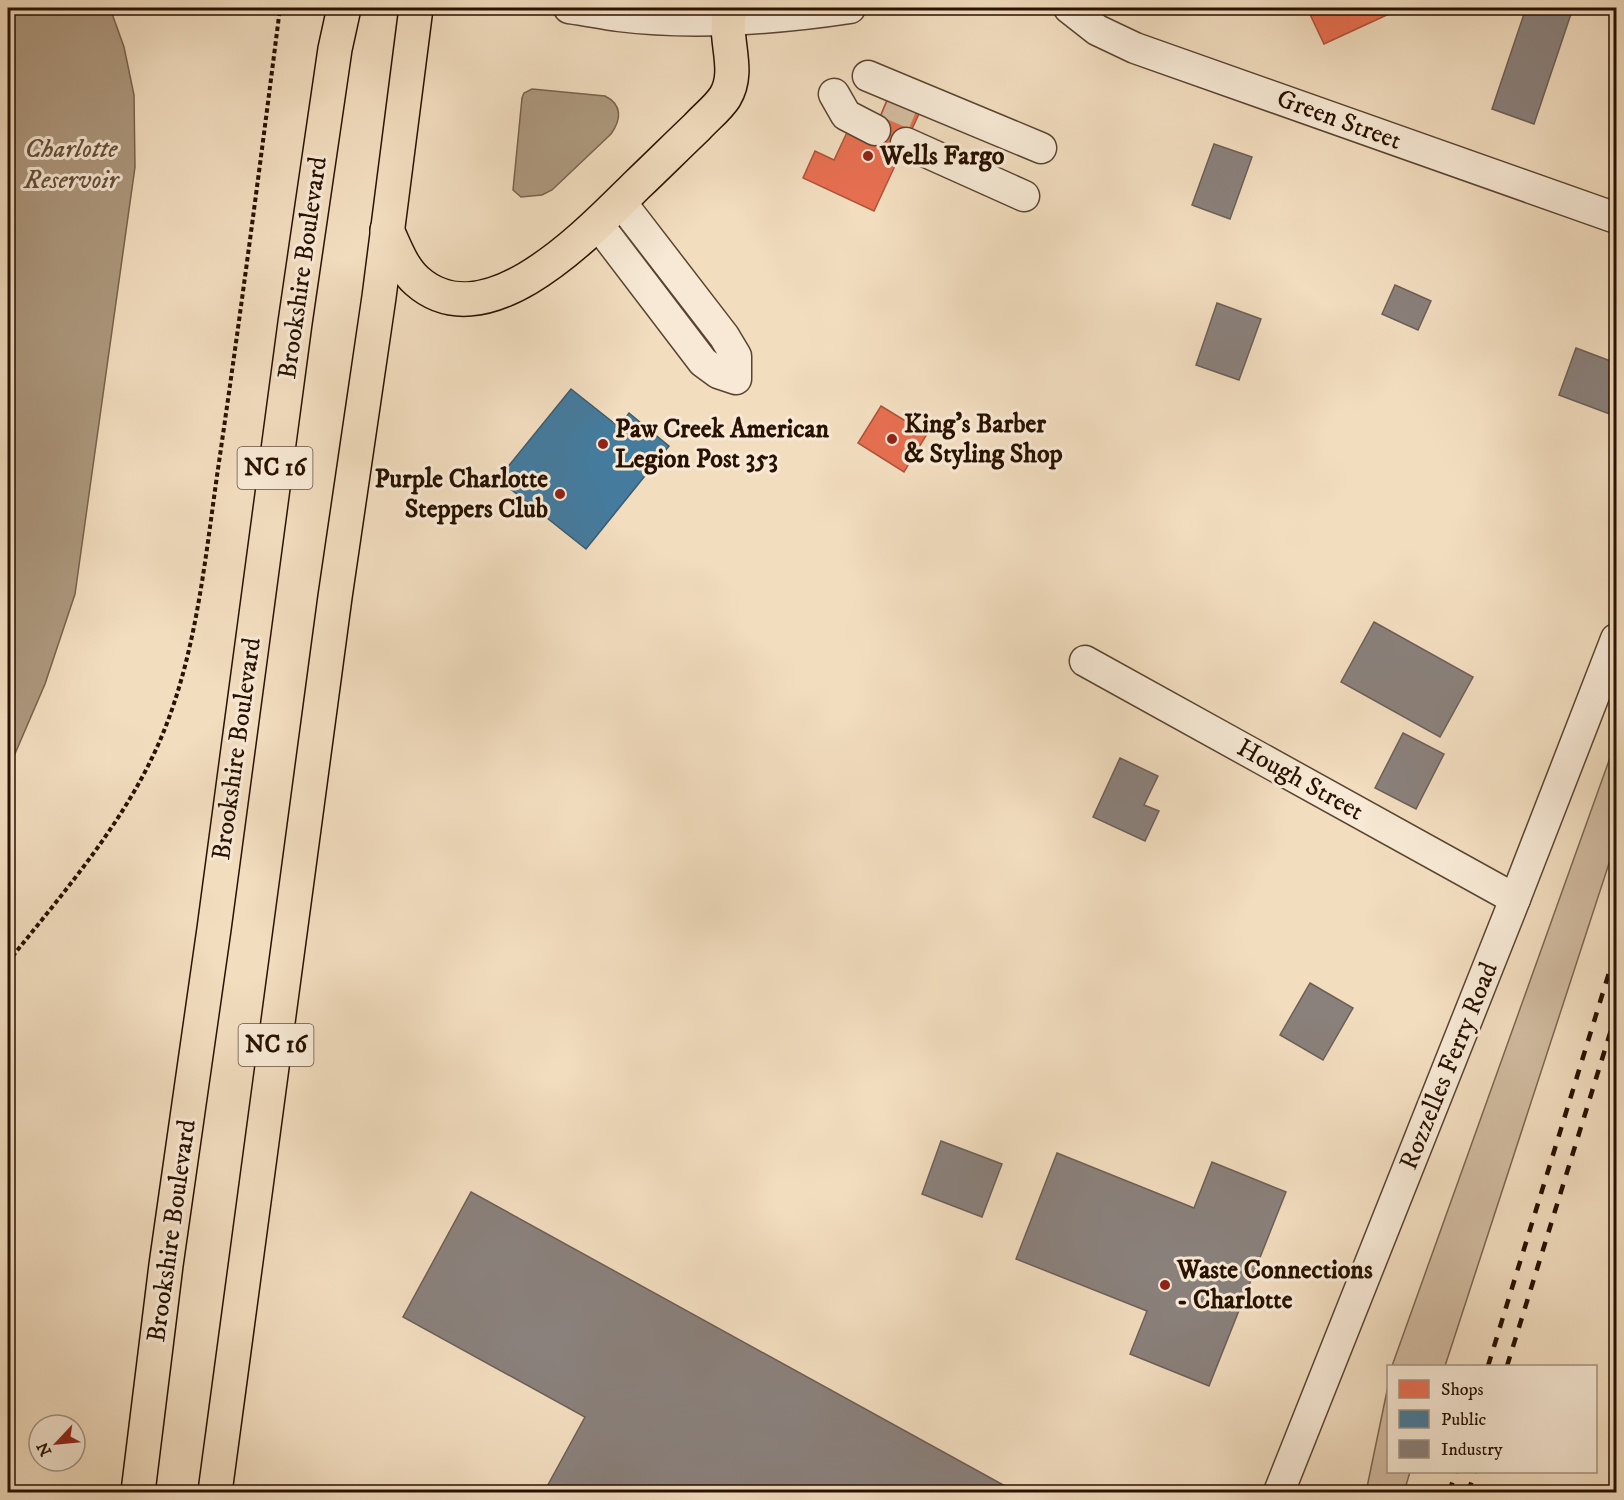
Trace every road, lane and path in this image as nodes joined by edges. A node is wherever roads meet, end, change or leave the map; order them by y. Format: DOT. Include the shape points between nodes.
graph roads {
  1 [pos="280,8"];
  2 [pos="344,8"];
  3 [pos="416,8"];
  4 [pos="569,8"];
  5 [pos="850,8"];
  6 [pos="1069,8"];
  7 [pos="730,13"];
  8 [pos="881,116"];
  9 [pos="912,130"];
  10 [pos="620,201"];
  11 [pos="1617,218"];
  12 [pos="597,224"];
  13 [pos="387,230"];
  14 [pos="1617,639"];
  15 [pos="1085,661"];
  16 [pos="1515,899"];
  17 [pos="8,962"];
  18 [pos="138,1492"];
  19 [pos="215,1492"];
  20 [pos="1279,1492"];
  1 -- 17 [label="path" via="242,307 198,604 179,687 158,745 125,808"];
  2 -- 18 [label="highway, Brookshire Boulevard / NC 16" via="295,323"];
  3 -- 13 [label="highway, NC 16"];
  4 -- 7 [label="street" via="662,19"];
  5 -- 7 [label="street" via="812,14"];
  6 -- 11 [label="street, Green Street" via="1097,30 1135,48"];
  7 -- 10 [label="highway" via="732,72 724,97"];
  8 -- 9 [label="street" via="846,115 842,110 849,85 1032,174"];
  10 -- 12 [label="highway"];
  10 -- 12 [label="street" via="724,336 736,356 736,379 718,373 704,362"];
  12 -- 13 [label="highway" via="535,275 488,295 464,298 437,293 416,280"];
  13 -- 19 [label="highway, NC 16"];
  14 -- 16 [label="street, Rozzelles Ferry Road"];
  15 -- 16 [label="street, Hough Street"];
  16 -- 20 [label="street, Rozzelles Ferry Road"];
}
